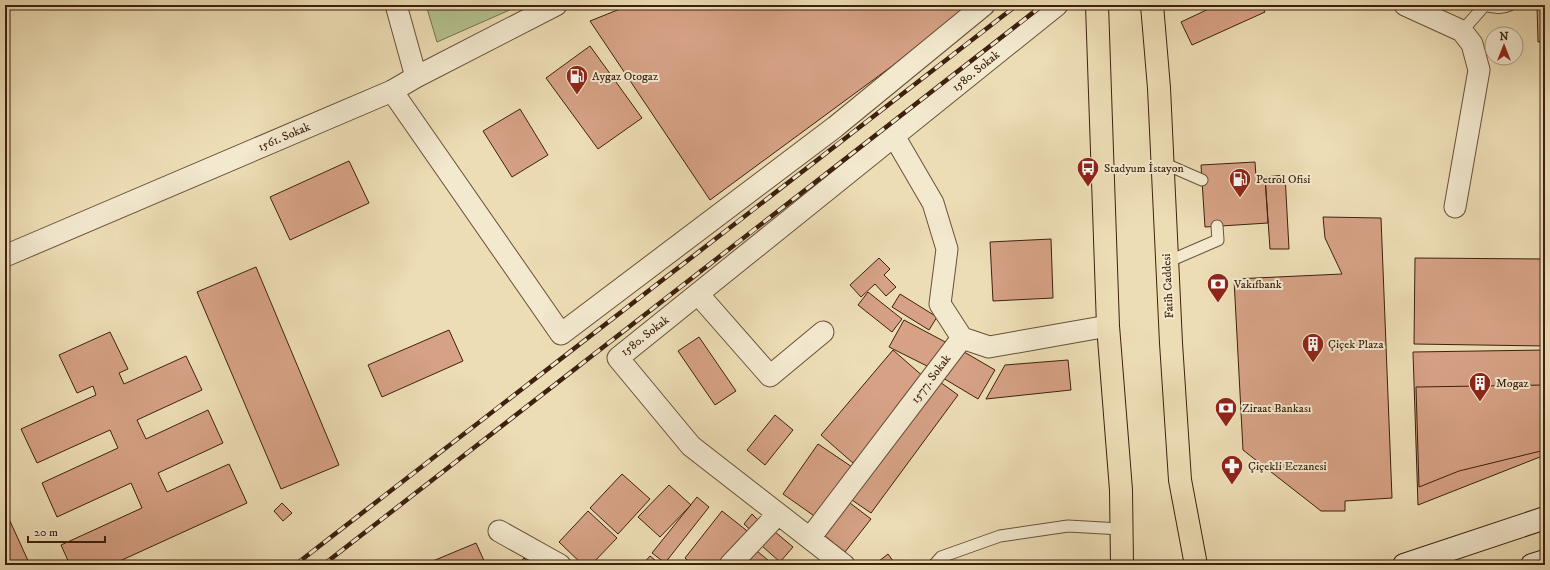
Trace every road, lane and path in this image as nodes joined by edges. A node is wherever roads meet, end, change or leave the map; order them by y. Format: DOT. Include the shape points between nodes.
graph roads {
  1 [pos="396,5"];
  2 [pos="556,5"];
  3 [pos="984,5"];
  4 [pos="1057,5"];
  5 [pos="1097,5"];
  6 [pos="1152,5"];
  7 [pos="1405,5"];
  8 [pos="1485,5"];
  9 [pos="1510,5"];
  10 [pos="1462,31"];
  11 [pos="416,77"];
  12 [pos="392,91"];
  13 [pos="894,136"];
  14 [pos="1163,162"];
  15 [pos="1202,180"];
  16 [pos="1455,207"];
  17 [pos="1217,226"];
  18 [pos="5,256"];
  19 [pos="1167,262"];
  20 [pos="698,294"];
  21 [pos="1108,326"];
  22 [pos="823,332"];
  23 [pos="962,338"];
  24 [pos="778,514"];
  25 [pos="1545,518"];
  26 [pos="1122,529"];
  27 [pos="499,531"];
  28 [pos="810,538"];
  29 [pos="1545,561"];
  30 [pos="1412,564"];
  31 [pos="560,565"];
  32 [pos="730,565"];
  33 [pos="844,565"];
  34 [pos="934,565"];
  35 [pos="1122,565"];
  36 [pos="1196,565"];
  37 [pos="1532,565"];
  1 -- 11 [label="street"];
  2 -- 11 [label="street, 1561. Sokak"];
  3 -- 12 [label="street" via="835,127 561,334"];
  4 -- 13 [label="street, 1580. Sokak"];
  5 -- 21 [label="main road"];
  6 -- 14 [label="main road, Fatih Caddesi"];
  7 -- 10 [label="street"];
  8 -- 9 [label="lane" via="1504,8"];
  8 -- 10 [label="lane"];
  10 -- 16 [label="street" via="1472,44 1479,70"];
  11 -- 12 [label="street, 1561. Sokak"];
  12 -- 18 [label="street, 1561. Sokak"];
  13 -- 20 [label="street, 1580. Sokak"];
  13 -- 23 [label="street" via="933,203 947,249 940,304"];
  14 -- 15 [label="lane"];
  14 -- 19 [label="main road, Fatih Caddesi"];
  17 -- 19 [label="lane" via="1218,240"];
  19 -- 36 [label="main road, Fatih Caddesi" via="1180,480"];
  20 -- 22 [label="street" via="770,376"];
  20 -- 24 [label="street, 1580. Sokak" via="618,358 691,446"];
  21 -- 23 [label="street" via="989,347"];
  21 -- 26 [label="main road"];
  23 -- 28 [label="street, 1577. Sokak"];
  24 -- 28 [label="street, 1580. Sokak"];
  24 -- 32 [label="street"];
  25 -- 30 [label="street"];
  26 -- 34 [label="lane" via="1068,526 1000,536 941,557"];
  26 -- 35 [label="main road"];
  27 -- 31 [label="street"];
  28 -- 33 [label="street, 1580. Sokak"];
  29 -- 37 [label="street"];
}
